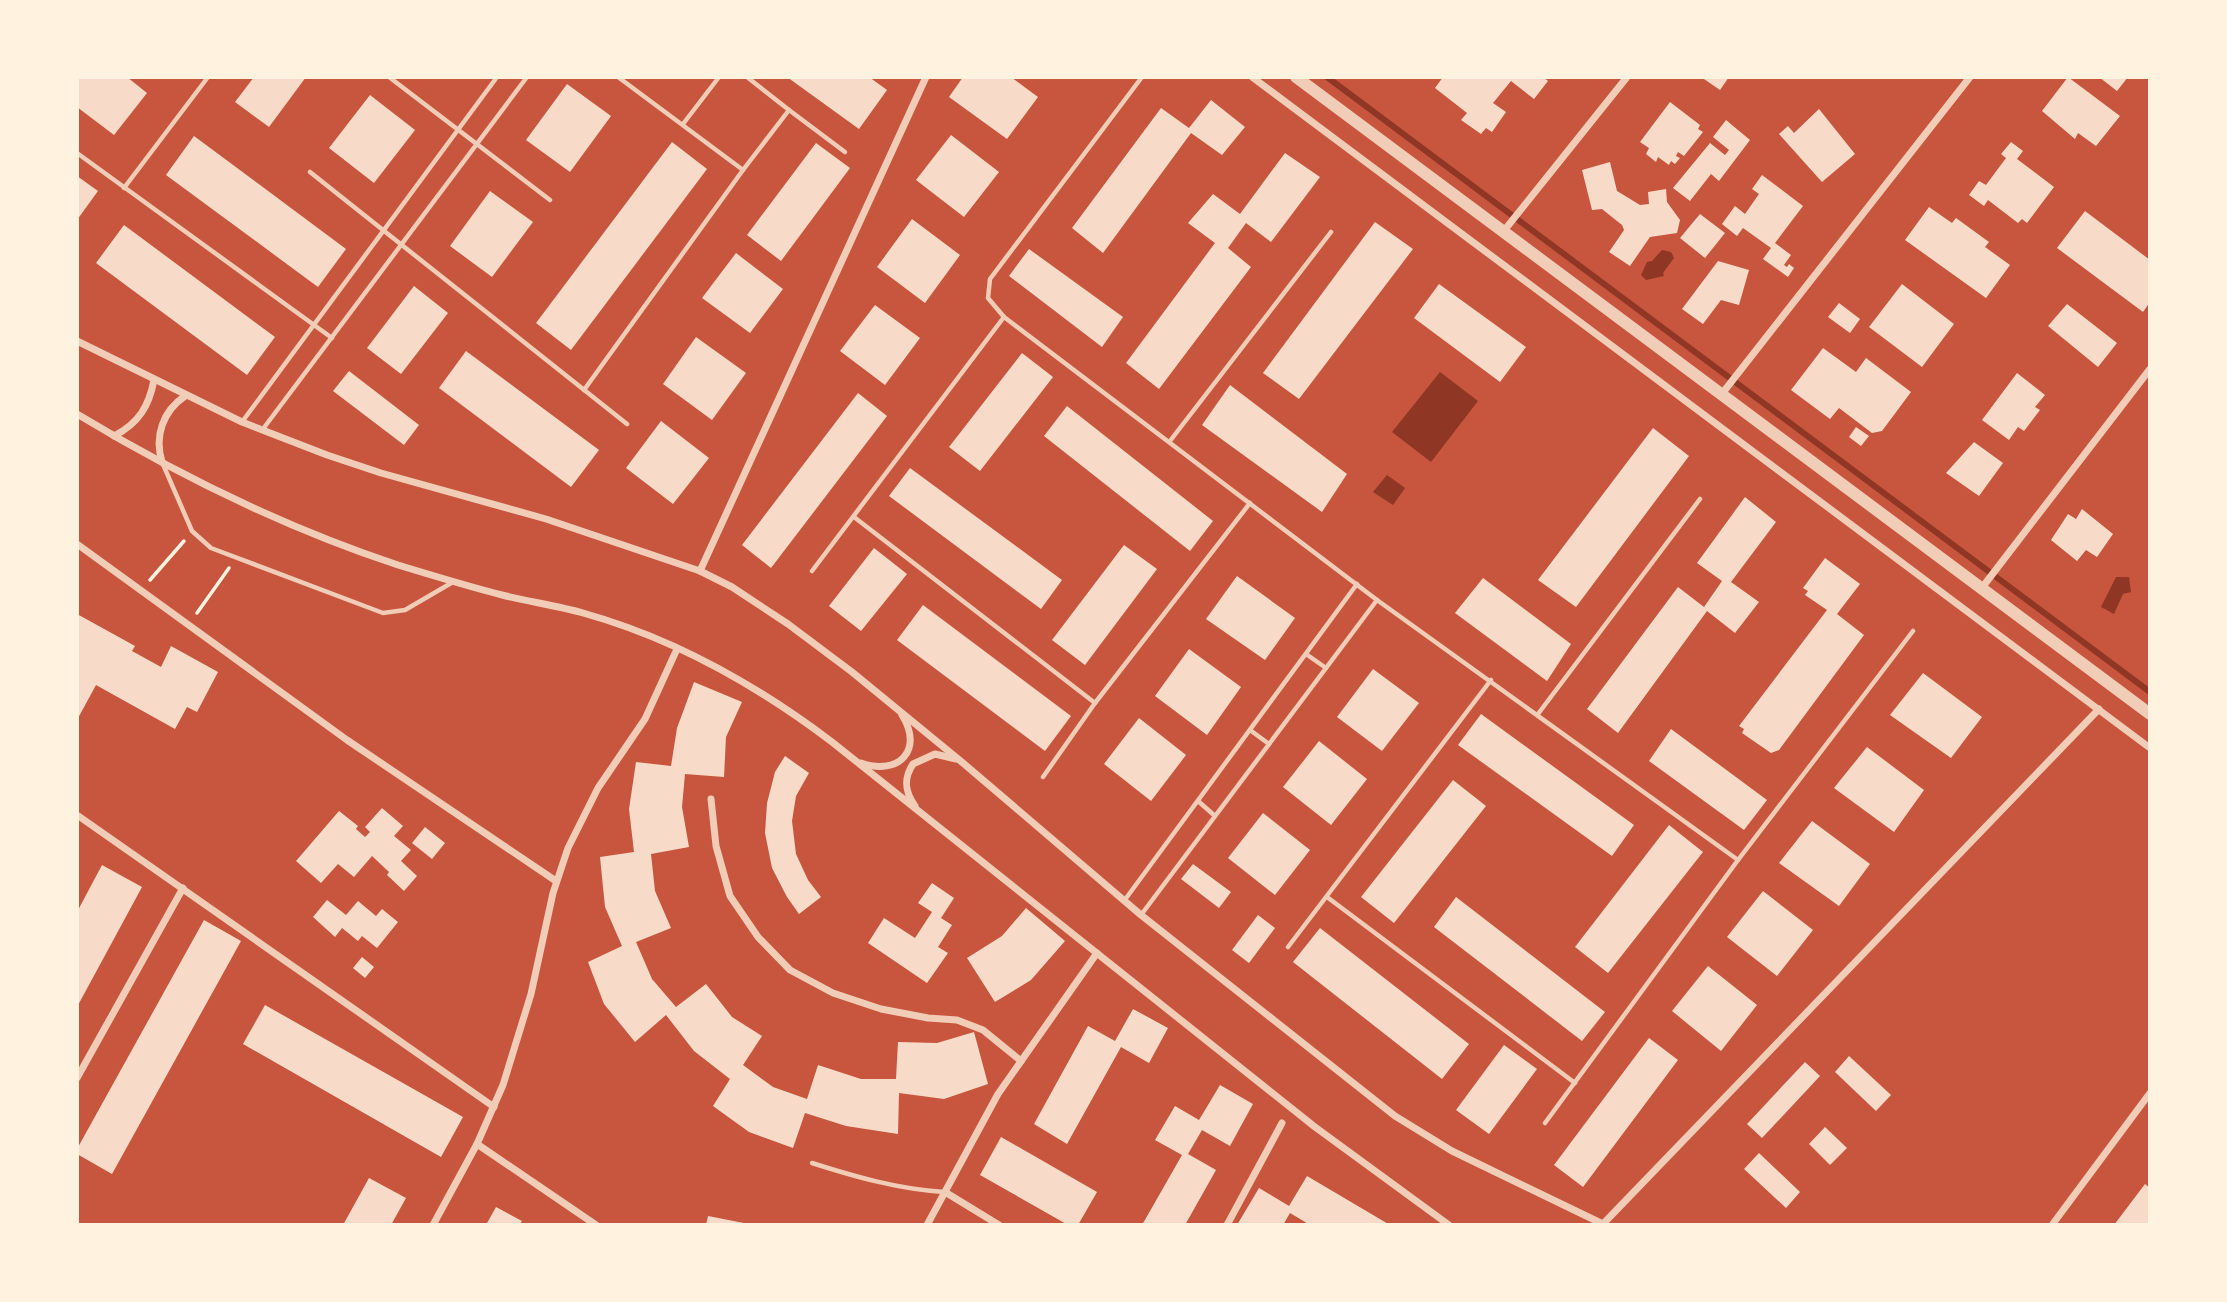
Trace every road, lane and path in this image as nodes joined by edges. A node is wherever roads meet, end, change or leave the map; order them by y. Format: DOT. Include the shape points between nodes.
graph roads {
  1 [pos="208,77"];
  2 [pos="389,77"];
  3 [pos="498,77"];
  4 [pos="527,77"];
  5 [pos="618,77"];
  6 [pos="719,77"];
  7 [pos="747,77"];
  8 [pos="926,77"];
  9 [pos="1142,77"];
  10 [pos="1252,77"];
  11 [pos="1296,77"];
  12 [pos="1627,77"];
  13 [pos="1970,77"];
  14 [pos="789,110"];
  15 [pos="683,124"];
  16 [pos="458,130"];
  17 [pos="477,144"];
  18 [pos="845,152"];
  19 [pos="77,153"];
  20 [pos="743,170"];
  21 [pos="310,172"];
  22 [pos="124,188"];
  23 [pos="550,201"];
  24 [pos="1506,229"];
  25 [pos="383,230"];
  26 [pos="1331,232"];
  27 [pos="401,245"];
  28 [pos="1004,317"];
  29 [pos="312,325"];
  30 [pos="332,338"];
  31 [pos="77,341"];
  32 [pos="2150,369"];
  33 [pos="154,380"];
  34 [pos="584,390"];
  35 [pos="1724,390"];
  36 [pos="185,396"];
  37 [pos="77,414"];
  38 [pos="242,422"];
  39 [pos="627,424"];
  40 [pos="263,429"];
  41 [pos="114,436"];
  42 [pos="1170,441"];
  43 [pos="162,462"];
  44 [pos="1700,499"];
  45 [pos="1250,503"];
  46 [pos="854,517"];
  47 [pos="192,531"];
  48 [pos="77,544"];
  49 [pos="236,557"];
  50 [pos="700,571"];
  51 [pos="812,571"];
  52 [pos="454,581"];
  53 [pos="1357,584"];
  54 [pos="1982,589"];
  55 [pos="141,590"];
  56 [pos="1377,600"];
  57 [pos="189,625"];
  58 [pos="1913,631"];
  59 [pos="677,649"];
  60 [pos="1306,654"];
  61 [pos="1326,668"];
  62 [pos="1491,680"];
  63 [pos="1095,703"];
  64 [pos="897,709"];
  65 [pos="2099,709"];
  66 [pos="1538,714"];
  67 [pos="2150,714"];
  68 [pos="1250,730"];
  69 [pos="1269,744"];
  70 [pos="2150,748"];
  71 [pos="857,762"];
  72 [pos="963,763"];
  73 [pos="1043,777"];
  74 [pos="711,799"];
  75 [pos="1198,801"];
  76 [pos="919,813"];
  77 [pos="77,815"];
  78 [pos="1215,816"];
  79 [pos="1738,860"];
  80 [pos="556,881"];
  81 [pos="183,888"];
  82 [pos="1326,897"];
  83 [pos="1125,901"];
  84 [pos="1141,915"];
  85 [pos="1288,947"];
  86 [pos="1097,953"];
  87 [pos="1021,1060"];
  88 [pos="77,1077"];
  89 [pos="1575,1083"];
  90 [pos="2150,1093"];
  91 [pos="494,1107"];
  92 [pos="1282,1123"];
  93 [pos="1545,1123"];
  94 [pos="477,1144"];
  95 [pos="812,1163"];
  96 [pos="945,1192"];
  97 [pos="1604,1224"];
  98 [pos="433,1225"];
  99 [pos="596,1225"];
  100 [pos="927,1225"];
  101 [pos="999,1225"];
  102 [pos="1227,1225"];
  103 [pos="1449,1225"];
  104 [pos="2053,1225"];
  1 -- 22 [label="lane"];
  2 -- 16 [label="lane"];
  3 -- 16 [label="lane"];
  4 -- 17 [label="lane"];
  5 -- 15 [label="lane"];
  6 -- 15 [label="lane"];
  7 -- 14 [label="lane"];
  8 -- 50 [label="street"];
  9 -- 28 [label="lane" via="990,279 988,298"];
  10 -- 65 [label="street"];
  11 -- 24 [label="street"];
  12 -- 24 [label="street"];
  13 -- 35 [label="street"];
  14 -- 18 [label="lane"];
  14 -- 20 [label="lane"];
  15 -- 20 [label="lane"];
  16 -- 17 [label="lane"];
  16 -- 25 [label="lane"];
  17 -- 23 [label="lane"];
  17 -- 27 [label="lane"];
  19 -- 22 [label="lane"];
  20 -- 34 [label="lane"];
  21 -- 25 [label="lane"];
  22 -- 29 [label="lane"];
  24 -- 35 [label="street"];
  25 -- 27 [label="lane"];
  25 -- 29 [label="lane"];
  26 -- 42 [label="lane"];
  27 -- 30 [label="lane"];
  27 -- 34 [label="lane"];
  28 -- 42 [label="lane"];
  28 -- 46 [label="lane"];
  29 -- 30 [label="lane"];
  29 -- 38 [label="lane"];
  30 -- 40 [label="lane"];
  31 -- 33 [label="street"];
  32 -- 54 [label="street"];
  33 -- 36 [label="street"];
  33 -- 41 [label="street" via="142,414"];
  34 -- 39 [label="lane"];
  35 -- 54 [label="street"];
  36 -- 38 [label="street"];
  36 -- 43 [label="street" via="160,430"];
  37 -- 41 [label="street"];
  38 -- 40 [label="street"];
  40 -- 50 [label="street" via="354,464 546,519"];
  41 -- 43 [label="street"];
  42 -- 45 [label="lane"];
  43 -- 47 [label="lane"];
  43 -- 52 [label="street" via="270,515 395,564"];
  44 -- 66 [label="lane"];
  45 -- 53 [label="lane"];
  45 -- 63 [label="lane"];
  46 -- 51 [label="lane"];
  46 -- 63 [label="lane"];
  47 -- 49 [label="lane" via="211,548"];
  47 -- 55 [label="path"];
  48 -- 55 [label="street"];
  49 -- 52 [label="lane" via="383,613 405,610"];
  49 -- 57 [label="path"];
  50 -- 64 [label="street" via="778,617"];
  52 -- 59 [label="street" via="584,614"];
  53 -- 56 [label="lane"];
  53 -- 60 [label="lane"];
  54 -- 67 [label="street"];
  55 -- 57 [label="street"];
  56 -- 61 [label="lane"];
  56 -- 62 [label="lane"];
  57 -- 80 [label="street" via="347,740"];
  58 -- 79 [label="lane"];
  59 -- 71 [label="street" via="787,709"];
  59 -- 80 [label="street" via="640,728 591,802"];
  60 -- 61 [label="lane"];
  60 -- 68 [label="lane"];
  61 -- 69 [label="lane"];
  62 -- 66 [label="lane"];
  62 -- 82 [label="lane"];
  63 -- 73 [label="lane"];
  64 -- 71 [label="street" via="911,740 902,759 884,768"];
  64 -- 72 [label="street"];
  65 -- 70 [label="street"];
  65 -- 97 [label="street"];
  66 -- 79 [label="lane"];
  68 -- 69 [label="lane"];
  68 -- 75 [label="lane"];
  69 -- 78 [label="lane"];
  71 -- 76 [label="street"];
  72 -- 76 [label="street" via="935,754 913,764 906,784"];
  72 -- 83 [label="street"];
  74 -- 87 [label="street" via="716,846 730,896 758,937 790,970 833,993 881,1009 983,1030"];
  75 -- 78 [label="lane"];
  75 -- 83 [label="lane"];
  76 -- 86 [label="street"];
  77 -- 81 [label="street"];
  78 -- 84 [label="lane"];
  79 -- 89 [label="lane"];
  80 -- 91 [label="street" via="531,994"];
  81 -- 88 [label="street"];
  81 -- 91 [label="street"];
  82 -- 85 [label="lane"];
  82 -- 89 [label="lane"];
  83 -- 84 [label="street"];
  84 -- 97 [label="street" via="1404,1122 1452,1151"];
  86 -- 87 [label="street"];
  86 -- 103 [label="street" via="1315,1126"];
  87 -- 96 [label="street"];
  89 -- 93 [label="lane"];
  90 -- 104 [label="street"];
  91 -- 94 [label="street"];
  92 -- 102 [label="street"];
  94 -- 98 [label="street"];
  94 -- 99 [label="street"];
  95 -- 96 [label="lane" via="874,1182"];
  96 -- 100 [label="street"];
  96 -- 101 [label="street"];
}
